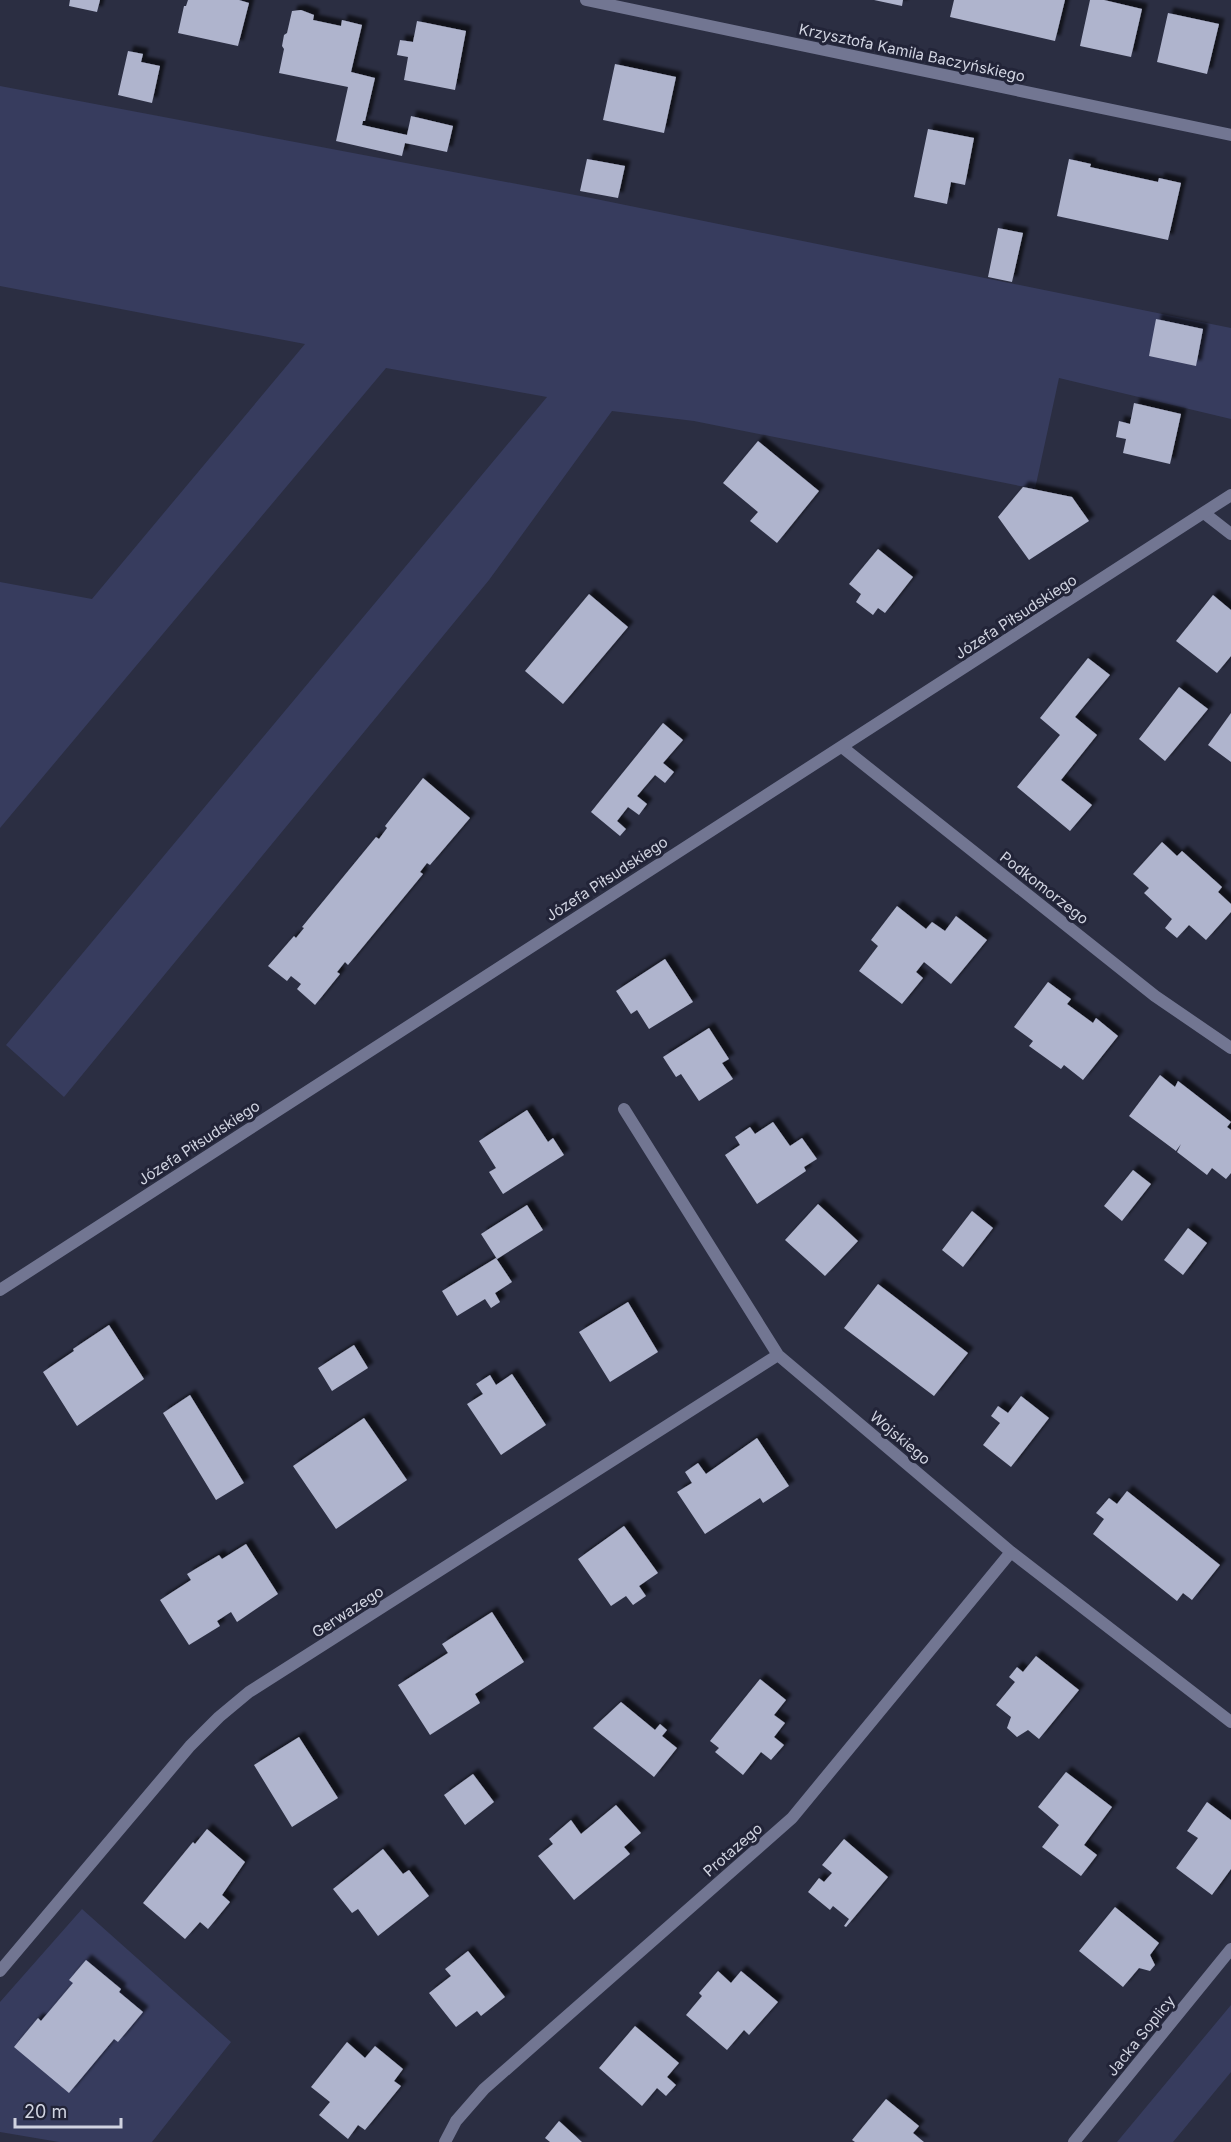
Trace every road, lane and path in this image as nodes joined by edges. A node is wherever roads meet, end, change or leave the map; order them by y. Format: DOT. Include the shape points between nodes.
graph roads {
  1 [pos="586,0"];
  2 [pos="1231,135"];
  3 [pos="1231,495"];
  4 [pos="1204,513"];
  5 [pos="1231,534"];
  6 [pos="842,747"];
  7 [pos="1231,1048"];
  8 [pos="624,1109"];
  9 [pos="0,1290"];
  10 [pos="778,1355"];
  11 [pos="1011,1552"];
  12 [pos="1231,1722"];
  13 [pos="1231,1949"];
  14 [pos="0,1971"];
  15 [pos="445,2142"];
  16 [pos="1074,2142"];
  1 -- 2 [label="street, Krzysztofa Kamila Baczyńskiego"];
  3 -- 4 [label="street, Józefa Piłsudskiego"];
  4 -- 5 [label="street"];
  4 -- 6 [label="street, Józefa Piłsudskiego"];
  6 -- 7 [label="street, Podkomorzego" via="1155,996"];
  6 -- 9 [label="street, Józefa Piłsudskiego"];
  8 -- 10 [label="street, Wojskiego"];
  10 -- 11 [label="street, Wojskiego"];
  10 -- 14 [label="street, Gerwazego" via="249,1692 190,1746"];
  11 -- 12 [label="street, Wojskiego"];
  11 -- 15 [label="street, Protazego" via="792,1818 484,2089 456,2121"];
  13 -- 16 [label="street, Jacka Soplicy"];
}
